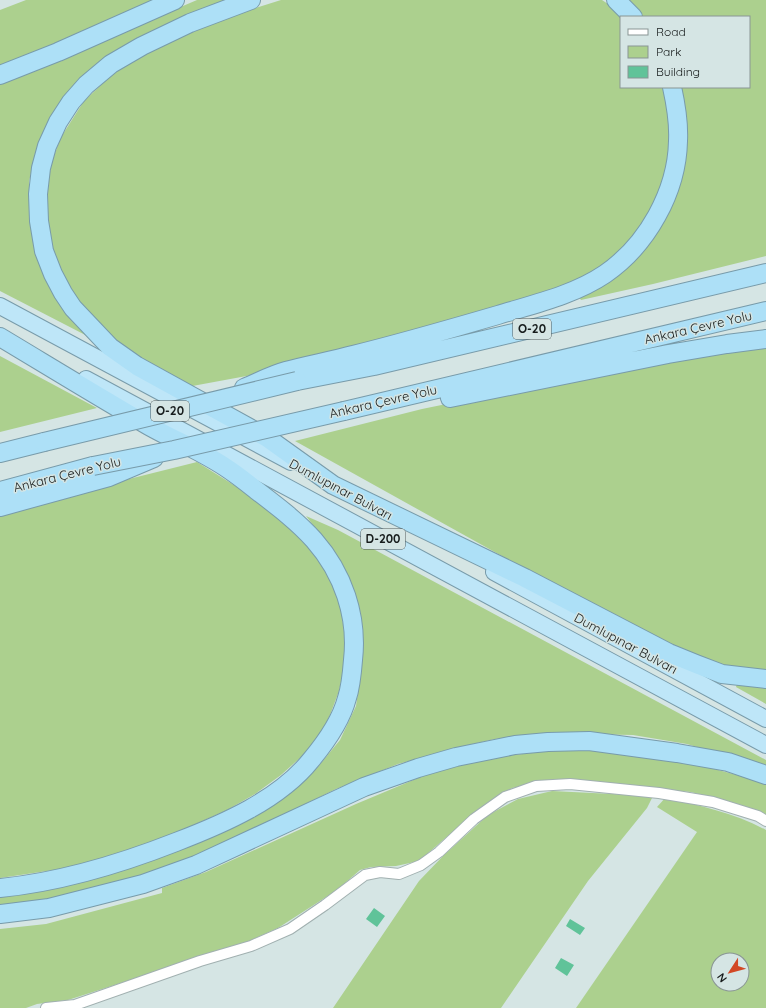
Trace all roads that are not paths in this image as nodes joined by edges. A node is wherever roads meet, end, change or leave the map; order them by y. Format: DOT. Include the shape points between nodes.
graph roads {
  1 [pos="175,0"];
  2 [pos="251,0"];
  3 [pos="616,0"];
  4 [pos="632,16"];
  5 [pos="0,76"];
  6 [pos="672,88"];
  7 [pos="766,273"];
  8 [pos="0,306"];
  9 [pos="766,311"];
  10 [pos="0,333"];
  11 [pos="0,337"];
  12 [pos="766,340"];
  13 [pos="291,376"];
  14 [pos="378,402"];
  15 [pos="44,442"];
  16 [pos="0,448"];
  17 [pos="174,450"];
  18 [pos="0,453"];
  19 [pos="333,486"];
  20 [pos="0,491"];
  21 [pos="0,507"];
  22 [pos="766,680"];
  23 [pos="766,719"];
  24 [pos="766,745"];
  25 [pos="766,775"];
  26 [pos="766,821"];
  27 [pos="0,888"];
  28 [pos="0,914"];
  29 [pos="46,1008"];
  1 -- 5 [label="highway"];
  2 -- 19 [label="highway" via="190,23 142,46 112,64 86,85 71,102 47,146 41,168 38,194 44,251 53,274 73,308 110,346 137,366 266,437"];
  3 -- 4 [label="highway"];
  6 -- 13 [label="highway" via="677,113 678,142 666,196 646,232 631,251 604,274 584,286 533,305"];
  7 -- 13 [label="highway, O-20" via="374,366"];
  8 -- 19 [label="highway, Dumlupınar Bulvarı / D-200"];
  9 -- 14 [label="highway, Ankara Çevre Yolu"];
  10 -- 24 [label="highway, Dumlupınar Bulvarı / D-200"];
  11 -- 27 [label="highway" via="114,405 226,467 295,520 316,541 331,562 349,603 354,628 352,677 339,720 310,761 273,794 205,830 153,851 51,880"];
  12 -- 14 [label="highway" via="668,354 434,401"];
  13 -- 15 [label="highway, O-20, bridge" via="213,401"];
  14 -- 17 [label="highway, Ankara Çevre Yolu, bridge"];
  15 -- 16 [label="highway"];
  15 -- 18 [label="highway, O-20"];
  17 -- 20 [label="highway, Ankara Çevre Yolu, bridge" via="93,466"];
  17 -- 21 [label="highway, bridge" via="109,477"];
  19 -- 22 [label="highway" via="518,575 669,653 722,674"];
  19 -- 23 [label="highway, Dumlupınar Bulvarı / D-200"];
  25 -- 28 [label="highway" via="728,762 596,741 515,745 441,761 364,787 196,864 143,884 49,908"];
  26 -- 29 [label="street" via="758,816 713,802 660,793 570,784 536,786 506,797 474,819 422,865 399,874 380,872 365,875 290,929 251,946 75,1005"];
}
